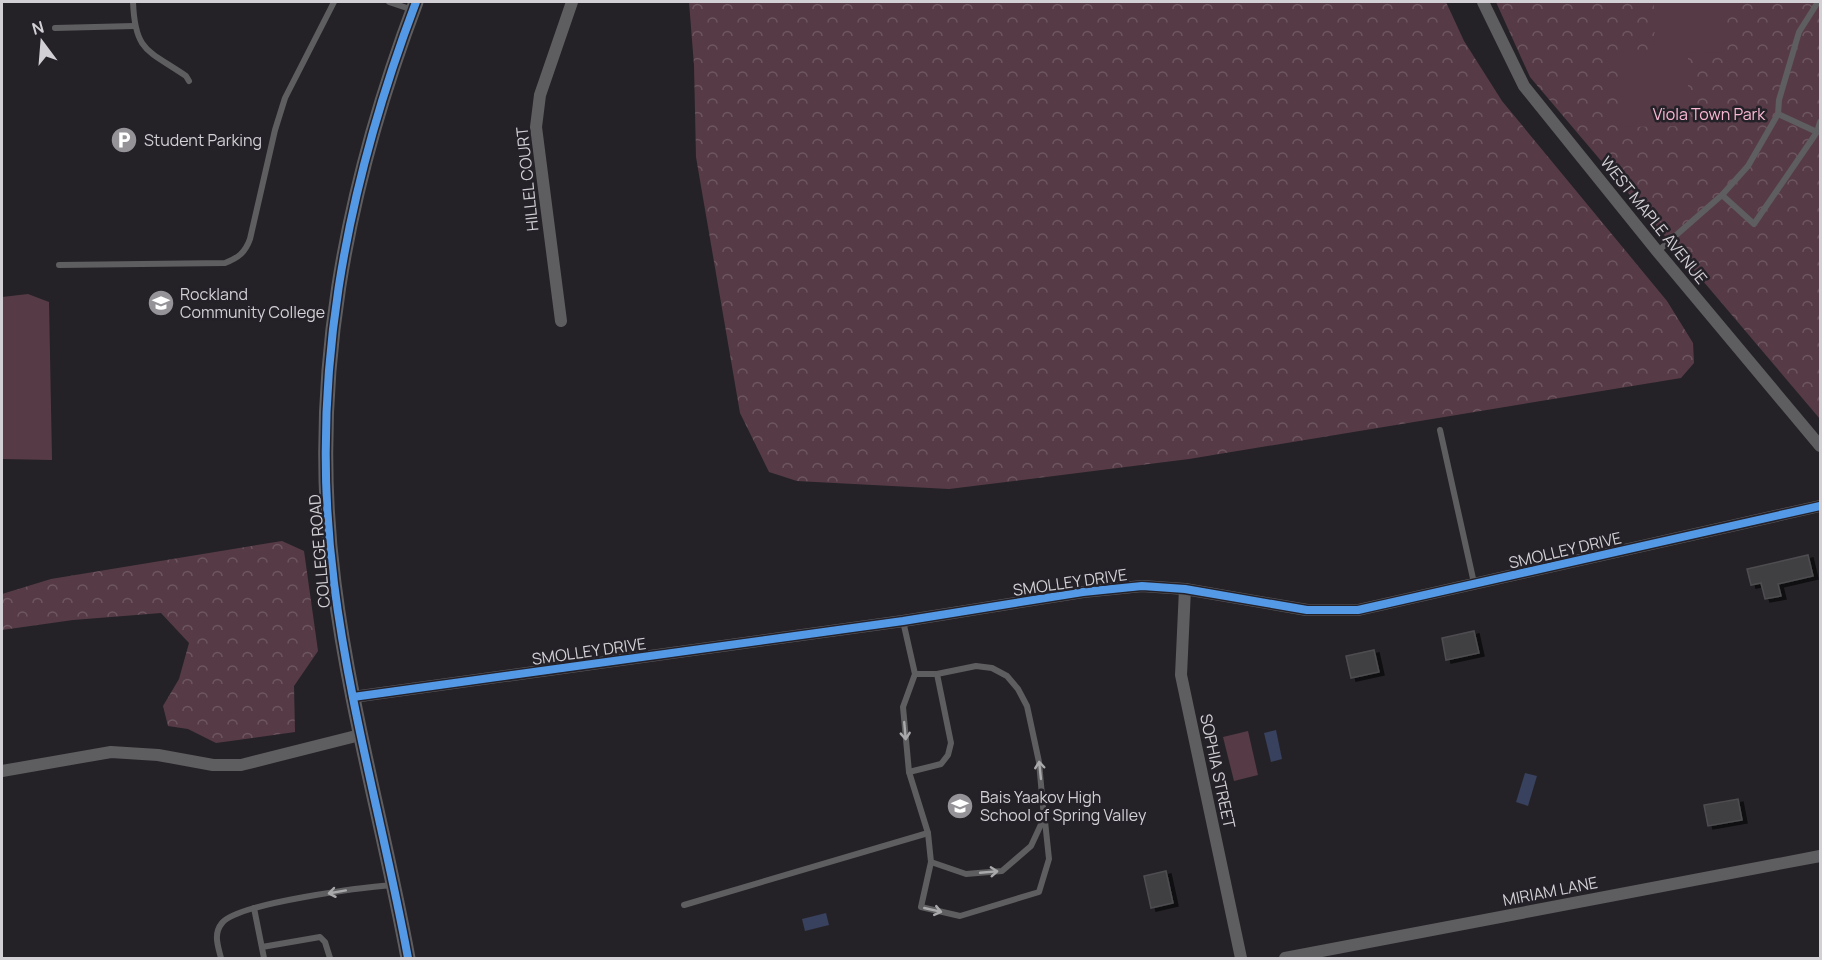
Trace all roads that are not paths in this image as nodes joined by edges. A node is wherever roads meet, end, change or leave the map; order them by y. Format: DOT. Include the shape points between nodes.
graph roads {
  1 [pos="133,2"];
  2 [pos="334,2"];
  3 [pos="389,2"];
  4 [pos="572,2"];
  5 [pos="1483,2"];
  6 [pos="1817,2"];
  7 [pos="415,6"];
  8 [pos="134,26"];
  9 [pos="55,28"];
  10 [pos="189,81"];
  11 [pos="1778,114"];
  12 [pos="1821,122"];
  13 [pos="1817,132"];
  14 [pos="1722,195"];
  15 [pos="1657,252"];
  16 [pos="59,265"];
  17 [pos="561,321"];
  18 [pos="1440,430"];
  19 [pos="1821,446"];
  20 [pos="1821,506"];
  21 [pos="1474,584"];
  22 [pos="1185,589"];
  23 [pos="903,621"];
  24 [pos="915,674"];
  25 [pos="937,674"];
  26 [pos="353,697"];
  27 [pos="360,735"];
  28 [pos="2,771"];
  29 [pos="909,772"];
  30 [pos="1044,818"];
  31 [pos="928,833"];
  32 [pos="1821,856"];
  33 [pos="931,862"];
  34 [pos="395,885"];
  35 [pos="684,905"];
  36 [pos="254,908"];
  37 [pos="262,947"];
  38 [pos="221,958"];
  39 [pos="264,958"];
  40 [pos="330,958"];
  41 [pos="408,958"];
  42 [pos="1241,958"];
  43 [pos="1285,958"];
  1 -- 8 [label="lane"];
  2 -- 16 [label="lane" via="285,98 250,238 242,254 225,263"];
  3 -- 7 [label="lane"];
  4 -- 17 [label="street, HILLEL COURT" via="540,94 536,127"];
  5 -- 15 [label="street, WEST MAPLE AVENUE" via="1524,86"];
  6 -- 11 [label="lane" via="1799,32"];
  7 -- 26 [label="street, COLLEGE ROAD" via="361,173 339,282 329,375 326,455 330,537"];
  8 -- 9 [label="lane"];
  8 -- 10 [label="lane" via="144,47"];
  11 -- 13 [label="lane"];
  11 -- 14 [label="lane" via="1748,166"];
  12 -- 13 [label="lane"];
  13 -- 14 [label="lane" via="1754,224"];
  14 -- 15 [label="lane"];
  15 -- 19 [label="street, WEST MAPLE AVENUE"];
  18 -- 21 [label="lane"];
  20 -- 21 [label="street, SMOLLEY DRIVE"];
  21 -- 22 [label="street, SMOLLEY DRIVE" via="1358,610 1307,610"];
  22 -- 23 [label="street, SMOLLEY DRIVE" via="1142,586 1083,592"];
  22 -- 42 [label="street, SOPHIA STREET" via="1181,675"];
  23 -- 24 [label="lane"];
  23 -- 26 [label="street, SMOLLEY DRIVE"];
  24 -- 25 [label="lane"];
  24 -- 29 [label="lane, one-way" via="903,707"];
  25 -- 29 [label="lane" via="951,743 948,755 941,764"];
  30 -- 25 [label="lane, one-way" via="1028,706 1018,689 1007,676 992,668 976,666"];
  26 -- 27 [label="street, COLLEGE ROAD"];
  27 -- 28 [label="street" via="241,765 111,752"];
  27 -- 34 [label="street, COLLEGE ROAD"];
  29 -- 31 [label="lane"];
  33 -- 30 [label="lane, one-way" via="966,874 1002,871 1031,846"];
  33 -- 30 [label="lane, one-way" via="921,907 960,916 1040,892 1050,860"];
  31 -- 33 [label="lane"];
  31 -- 35 [label="lane"];
  32 -- 43 [label="street, MIRIAM LANE"];
  34 -- 36 [label="lane, one-way"];
  34 -- 41 [label="street, COLLEGE ROAD"];
  36 -- 37 [label="lane"];
  36 -- 38 [label="lane" via="221,923 216,940"];
  37 -- 39 [label="lane"];
  37 -- 40 [label="lane" via="320,937"];
}
